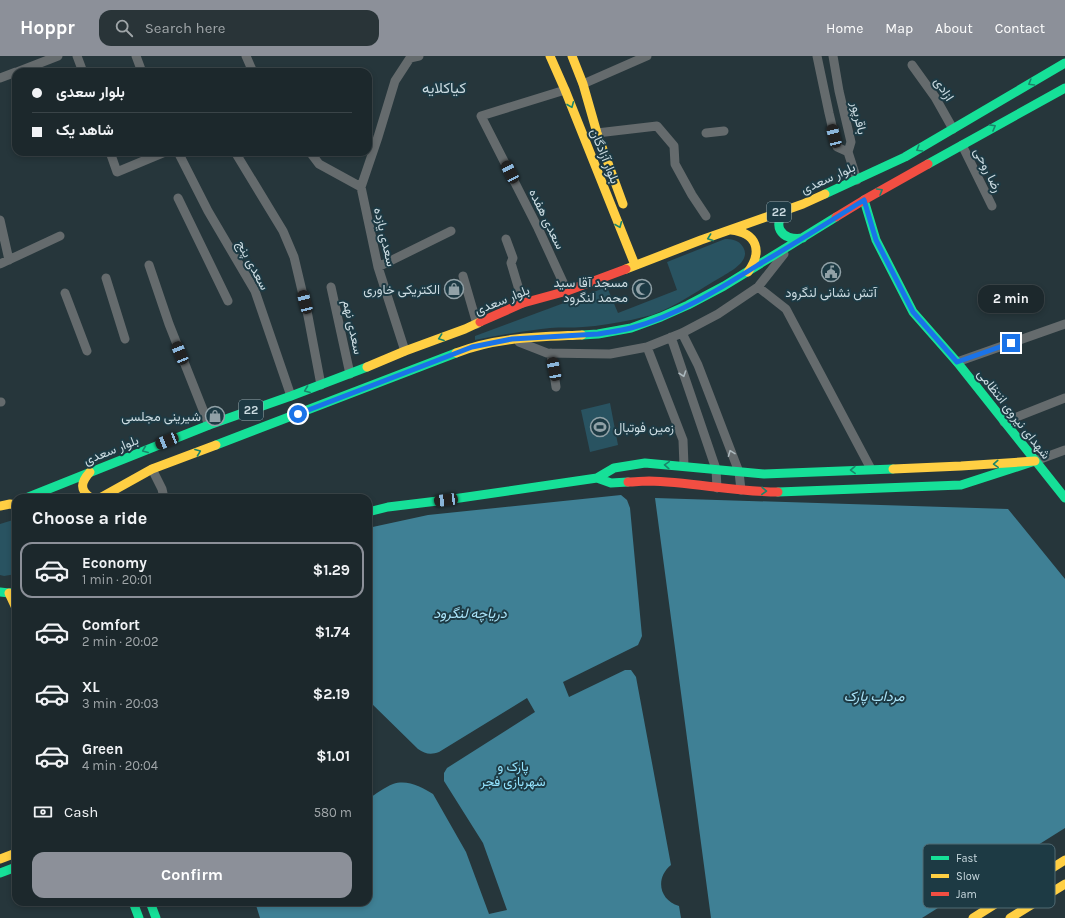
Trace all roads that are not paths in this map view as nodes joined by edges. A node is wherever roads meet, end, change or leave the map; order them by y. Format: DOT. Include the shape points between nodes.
graph roads {
  1 [pos="58,56"];
  2 [pos="77,56"];
  3 [pos="136,56"];
  4 [pos="246,56"];
  5 [pos="419,56"];
  6 [pos="550,56"];
  7 [pos="572,56"];
  8 [pos="647,56"];
  9 [pos="816,56"];
  10 [pos="833,56"];
  11 [pos="1065,63"];
  12 [pos="912,65"];
  13 [pos="26,68"];
  14 [pos="82,68"];
  15 [pos="140,68"];
  16 [pos="250,68"];
  17 [pos="12,74"];
  18 [pos="0,78"];
  19 [pos="574,87"];
  20 [pos="1065,88"];
  21 [pos="953,129"];
  22 [pos="724,131"];
  23 [pos="597,133"];
  24 [pos="706,133"];
  25 [pos="962,145"];
  26 [pos="848,152"];
  27 [pos="372,155"];
  28 [pos="111,156"];
  29 [pos="155,156"];
  30 [pos="180,156"];
  31 [pos="237,156"];
  32 [pos="313,156"];
  33 [pos="372,156"];
  34 [pos="857,180"];
  35 [pos="361,187"];
  36 [pos="178,198"];
  37 [pos="864,200"];
  38 [pos="992,206"];
  39 [pos="788,209"];
  40 [pos="626,213"];
  41 [pos="706,216"];
  42 [pos="0,220"];
  43 [pos="731,230"];
  44 [pos="451,231"];
  45 [pos="60,236"];
  46 [pos="803,238"];
  47 [pos="506,239"];
  48 [pos="791,245"];
  49 [pos="9,260"];
  50 [pos="640,261"];
  51 [pos="0,264"];
  52 [pos="148,265"];
  53 [pos="378,268"];
  54 [pos="748,272"];
  55 [pos="463,276"];
  56 [pos="106,278"];
  57 [pos="331,287"];
  58 [pos="758,287"];
  59 [pos="566,291"];
  60 [pos="65,293"];
  61 [pos="228,302"];
  62 [pos="523,303"];
  63 [pos="477,324"];
  64 [pos="1065,324"];
  65 [pos="682,333"];
  66 [pos="670,337"];
  67 [pos="125,339"];
  68 [pos="512,339"];
  69 [pos="647,347"];
  70 [pos="87,351"];
  71 [pos="405,351"];
  72 [pos="551,353"];
  73 [pos="957,362"];
  74 [pos="350,374"];
  75 [pos="321,385"];
  76 [pos="556,387"];
  77 [pos="291,396"];
  78 [pos="1065,398"];
  79 [pos="1004,422"];
  80 [pos="209,424"];
  81 [pos="1065,450"];
  82 [pos="1035,461"];
  83 [pos="684,466"];
  84 [pos="152,469"];
  85 [pos="716,469"];
  86 [pos="871,469"];
  87 [pos="90,472"];
  88 [pos="738,472"];
  89 [pos="597,478"];
  90 [pos="717,488"];
  91 [pos="741,490"];
  92 [pos="36,494"];
  93 [pos="85,494"];
  94 [pos="107,494"];
  95 [pos="163,494"];
  96 [pos="1065,498"];
  97 [pos="12,504"];
  98 [pos="0,506"];
  99 [pos="372,511"];
  100 [pos="12,854"];
  101 [pos="0,859"];
  102 [pos="1065,860"];
  103 [pos="1055,866"];
  104 [pos="12,868"];
  105 [pos="0,873"];
  106 [pos="1065,884"];
  107 [pos="1055,890"];
  108 [pos="134,906"];
  109 [pos="152,906"];
  110 [pos="989,908"];
  111 [pos="1026,908"];
  112 [pos="139,918"];
  113 [pos="156,918"];
  114 [pos="973,918"];
  115 [pos="1010,918"];
  1 -- 13 [label="street"];
  2 -- 14 [label="street"];
  3 -- 15 [label="street"];
  4 -- 16 [label="street"];
  5 -- 27 [label="street" via="410,58 395,81"];
  6 -- 19 [label="main road, بلوار آزادگان"];
  7 -- 19 [label="main road, بلوار آزادگان"];
  8 -- 19 [label="street"];
  9 -- 26 [label="street, باقرپور" via="837,147"];
  10 -- 26 [label="street, باقرپور" via="851,142"];
  11 -- 21 [label="main road, بلوار سعدی / 22, one-way"];
  12 -- 21 [label="street, ازادی" via="935,97"];
  17 -- 18 [label="street"];
  19 -- 23 [label="main road, بلوار آزادگان"];
  19 -- 50 [label="main road, بلوار آزادگان, one-way"];
  19 -- 59 [label="street, سعدی هفده" via="481,116 538,228"];
  25 -- 20 [label="main road, 22, one-way"];
  21 -- 34 [label="main road, بلوار سعدی / 22, one-way" via="905,157"];
  22 -- 24 [label="street"];
  23 -- 40 [label="main road, بلوار آزادگان"];
  23 -- 41 [label="street" via="657,126 674,146 674,164"];
  37 -- 25 [label="main road, 22, one-way"];
  25 -- 38 [label="street, رضا روحی"];
  26 -- 34 [label="street"];
  28 -- 29 [label="street" via="117,172"];
  30 -- 77 [label="street, سعدی پنج" via="208,211 255,291"];
  31 -- 75 [label="street" via="283,231 294,257"];
  32 -- 35 [label="street" via="319,164"];
  33 -- 35 [label="street"];
  34 -- 39 [label="main road, بلوار سعدی / 22"];
  35 -- 53 [label="street, سعدی یازده"];
  36 -- 61 [label="street"];
  37 -- 46 [label="main road, 22"];
  37 -- 73 [label="main road, شهدای نیروی انتظامی" via="876,240 913,312"];
  39 -- 43 [label="main road, بلوار سعدی / 22"];
  39 -- 46 [label="main road" via="778,221 780,231 788,238"];
  42 -- 49 [label="street"];
  43 -- 50 [label="main road, بلوار سعدی / 22, one-way"];
  43 -- 54 [label="main road" via="747,234 754,243 755,263"];
  44 -- 53 [label="street"];
  45 -- 49 [label="street"];
  46 -- 48 [label="main road, 22"];
  47 -- 62 [label="street"];
  48 -- 54 [label="main road, 22"];
  48 -- 58 [label="street"];
  49 -- 51 [label="street"];
  50 -- 59 [label="main road, بلوار سعدی / 22"];
  52 -- 80 [label="street"];
  53 -- 71 [label="street, سعدی یازده"];
  54 -- 68 [label="main road, 22" via="661,318 631,328 598,334"];
  55 -- 63 [label="street"];
  56 -- 67 [label="street"];
  57 -- 74 [label="street, سعدی نهم"];
  58 -- 65 [label="street" via="718,314"];
  58 -- 86 [label="street" via="786,309"];
  59 -- 62 [label="main road, بلوار سعدی / 22"];
  60 -- 70 [label="street"];
  62 -- 63 [label="main road, بلوار سعدی / 22"];
  63 -- 71 [label="main road, بلوار سعدی / 22, one-way"];
  64 -- 73 [label="street"];
  65 -- 66 [label="street"];
  88 -- 65 [label="street, one-way" via="698,365"];
  66 -- 69 [label="street"];
  66 -- 85 [label="street, one-way"];
  68 -- 72 [label="street"];
  84 -- 68 [label="main road, 22, one-way" via="472,347"];
  69 -- 72 [label="street" via="610,354"];
  69 -- 83 [label="street" via="684,440"];
  71 -- 74 [label="main road, بلوار سعدی / 22"];
  72 -- 76 [label="street"];
  73 -- 79 [label="main road, شهدای نیروی انتظامی"];
  74 -- 75 [label="main road, بلوار سعدی / 22"];
  75 -- 77 [label="main road, بلوار سعدی / 22, one-way"];
  77 -- 80 [label="main road, بلوار سعدی / 22"];
  78 -- 79 [label="street"];
  79 -- 82 [label="main road, شهدای نیروی انتظامی"];
  80 -- 87 [label="main road, بلوار سعدی / 22, one-way"];
  81 -- 82 [label="street"];
  82 -- 86 [label="main road, one-way"];
  91 -- 82 [label="main road, one-way" via="776,492 961,485"];
  82 -- 96 [label="main road, شهدای نیروی انتظامی"];
  83 -- 85 [label="main road"];
  83 -- 89 [label="main road, one-way" via="645,463 614,468"];
  84 -- 94 [label="main road, 22"];
  84 -- 95 [label="street"];
  85 -- 88 [label="main road"];
  85 -- 90 [label="street"];
  86 -- 88 [label="main road, one-way" via="764,474"];
  87 -- 92 [label="main road, بلوار سعدی / 22"];
  87 -- 93 [label="main road" via="82,485"];
  88 -- 91 [label="street"];
  89 -- 90 [label="main road" via="611,483 649,481"];
  89 -- 99 [label="main road"];
  90 -- 91 [label="main road"];
  97 -- 98 [label="main road"];
  100 -- 101 [label="main road"];
  102 -- 103 [label="main road"];
  104 -- 105 [label="main road"];
  106 -- 107 [label="main road"];
  108 -- 112 [label="main road"];
  109 -- 113 [label="main road"];
  110 -- 114 [label="main road"];
  111 -- 115 [label="main road"];
}
